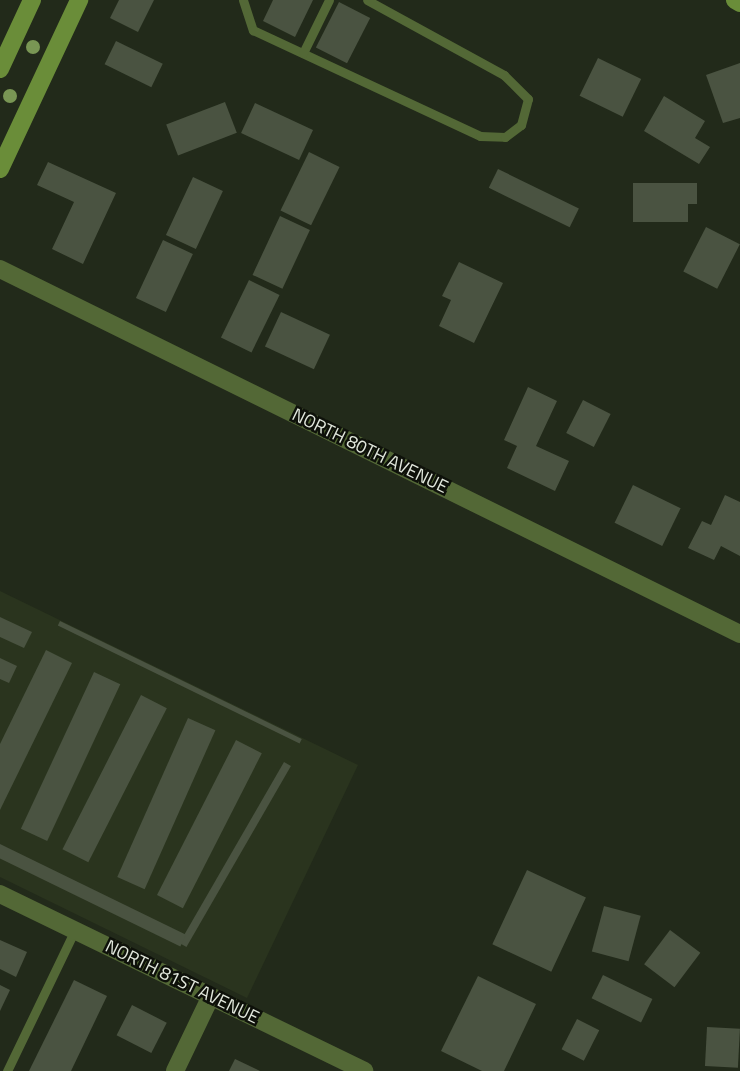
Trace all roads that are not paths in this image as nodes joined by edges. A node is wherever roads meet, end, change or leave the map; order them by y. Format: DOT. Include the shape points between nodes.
graph roads {
  1 [pos="33,0"];
  2 [pos="79,0"];
  3 [pos="243,0"];
  4 [pos="329,0"];
  5 [pos="367,0"];
  6 [pos="735,0"];
  7 [pos="740,3"];
  8 [pos="303,53"];
  9 [pos="0,69"];
  10 [pos="0,169"];
  11 [pos="0,269"];
  12 [pos="740,634"];
  13 [pos="0,894"];
  14 [pos="75,930"];
  15 [pos="211,996"];
  16 [pos="7,1071"];
  17 [pos="175,1071"];
  18 [pos="364,1071"];
  1 -- 9 [label="main road"];
  2 -- 10 [label="main road"];
  3 -- 8 [label="lane" via="253,30"];
  4 -- 8 [label="lane"];
  5 -- 8 [label="lane" via="504,75 528,99 521,125 505,137 481,136"];
  6 -- 7 [label="main road"];
  11 -- 12 [label="street, NORTH 80TH AVENUE"];
  13 -- 14 [label="street, NORTH 81ST AVENUE"];
  14 -- 15 [label="street, NORTH 81ST AVENUE"];
  14 -- 16 [label="lane"];
  15 -- 17 [label="street"];
  15 -- 18 [label="street, NORTH 81ST AVENUE"];
}
